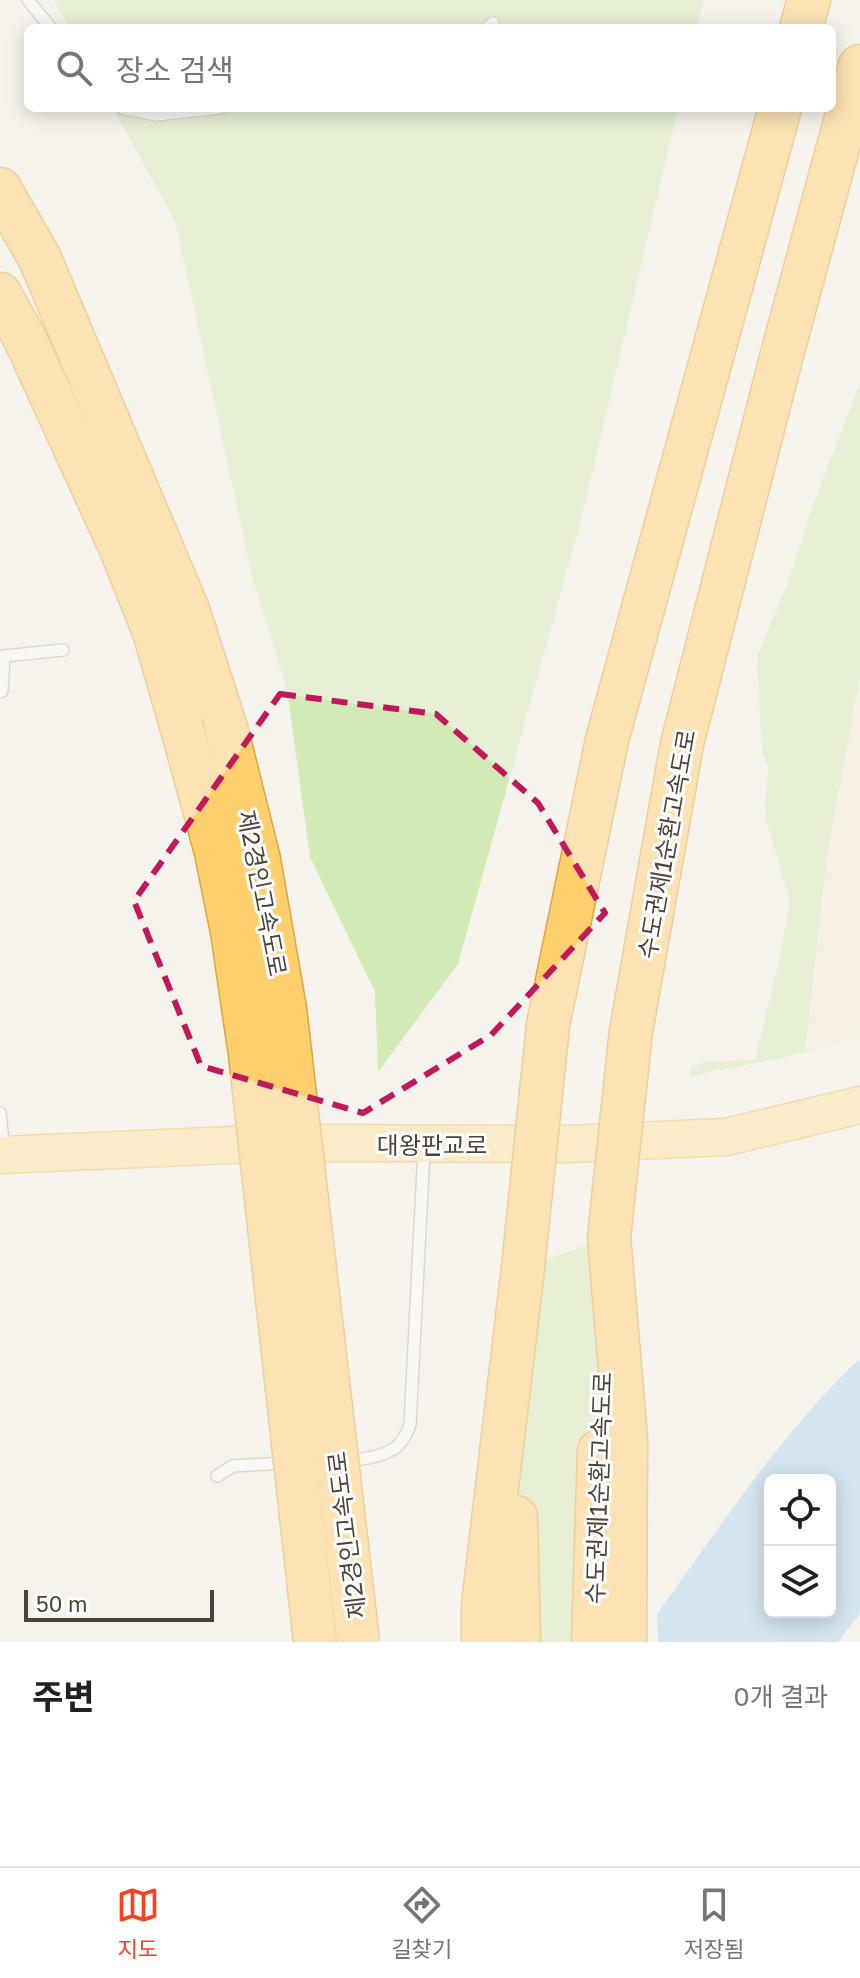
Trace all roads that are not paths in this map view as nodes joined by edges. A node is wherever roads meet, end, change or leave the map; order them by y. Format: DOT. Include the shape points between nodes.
graph roads {
  1 [pos="28,0"];
  2 [pos="809,0"];
  3 [pos="48,24"];
  4 [pos="802,24"];
  5 [pos="860,66"];
  6 [pos="136,112"];
  7 [pos="183,112"];
  8 [pos="779,112"];
  9 [pos="0,189"];
  10 [pos="0,294"];
  11 [pos="63,650"];
  12 [pos="0,692"];
  13 [pos="860,1105"];
  14 [pos="0,1113"];
  15 [pos="424,1144"];
  16 [pos="2,1154"];
  17 [pos="609,1237"];
  18 [pos="523,1268"];
  19 [pos="351,1460"];
  20 [pos="307,1462"];
  21 [pos="321,1462"];
  22 [pos="217,1476"];
  23 [pos="353,1476"];
  24 [pos="315,1642"];
  25 [pos="358,1642"];
  26 [pos="483,1642"];
  27 [pos="519,1642"];
  28 [pos="593,1642"];
  29 [pos="625,1642"];
  1 -- 3 [label="lane"];
  2 -- 4 [label="highway"];
  5 -- 17 [label="highway, 수도권제1순환고속도로, bridge" via="682,744 631,1031"];
  6 -- 7 [label="lane"];
  8 -- 18 [label="highway, bridge" via="607,740 548,1025"];
  9 -- 25 [label="highway, 제2경인고속도로, bridge" via="40,259 188,610 226,728 259,860 285,1009"];
  10 -- 24 [label="highway, 제2경인고속도로, bridge" via="121,549 154,632 216,852 250,1054"];
  11 -- 12 [label="lane" via="4,656"];
  13 -- 15 [label="main road, 대왕판교로" via="726,1137"];
  14 -- 16 [label="lane"];
  15 -- 16 [label="main road, 대왕판교로" via="281,1143"];
  15 -- 19 [label="lane" via="410,1425 395,1448"];
  17 -- 28 [label="highway, 수도권제1순환고속도로"];
  17 -- 29 [label="highway" via="626,1439"];
  18 -- 26 [label="highway"];
  18 -- 27 [label="highway" via="516,1530"];
  19 -- 21 [label="lane"];
  19 -- 23 [label="lane"];
  20 -- 22 [label="lane" via="233,1466"];
}
